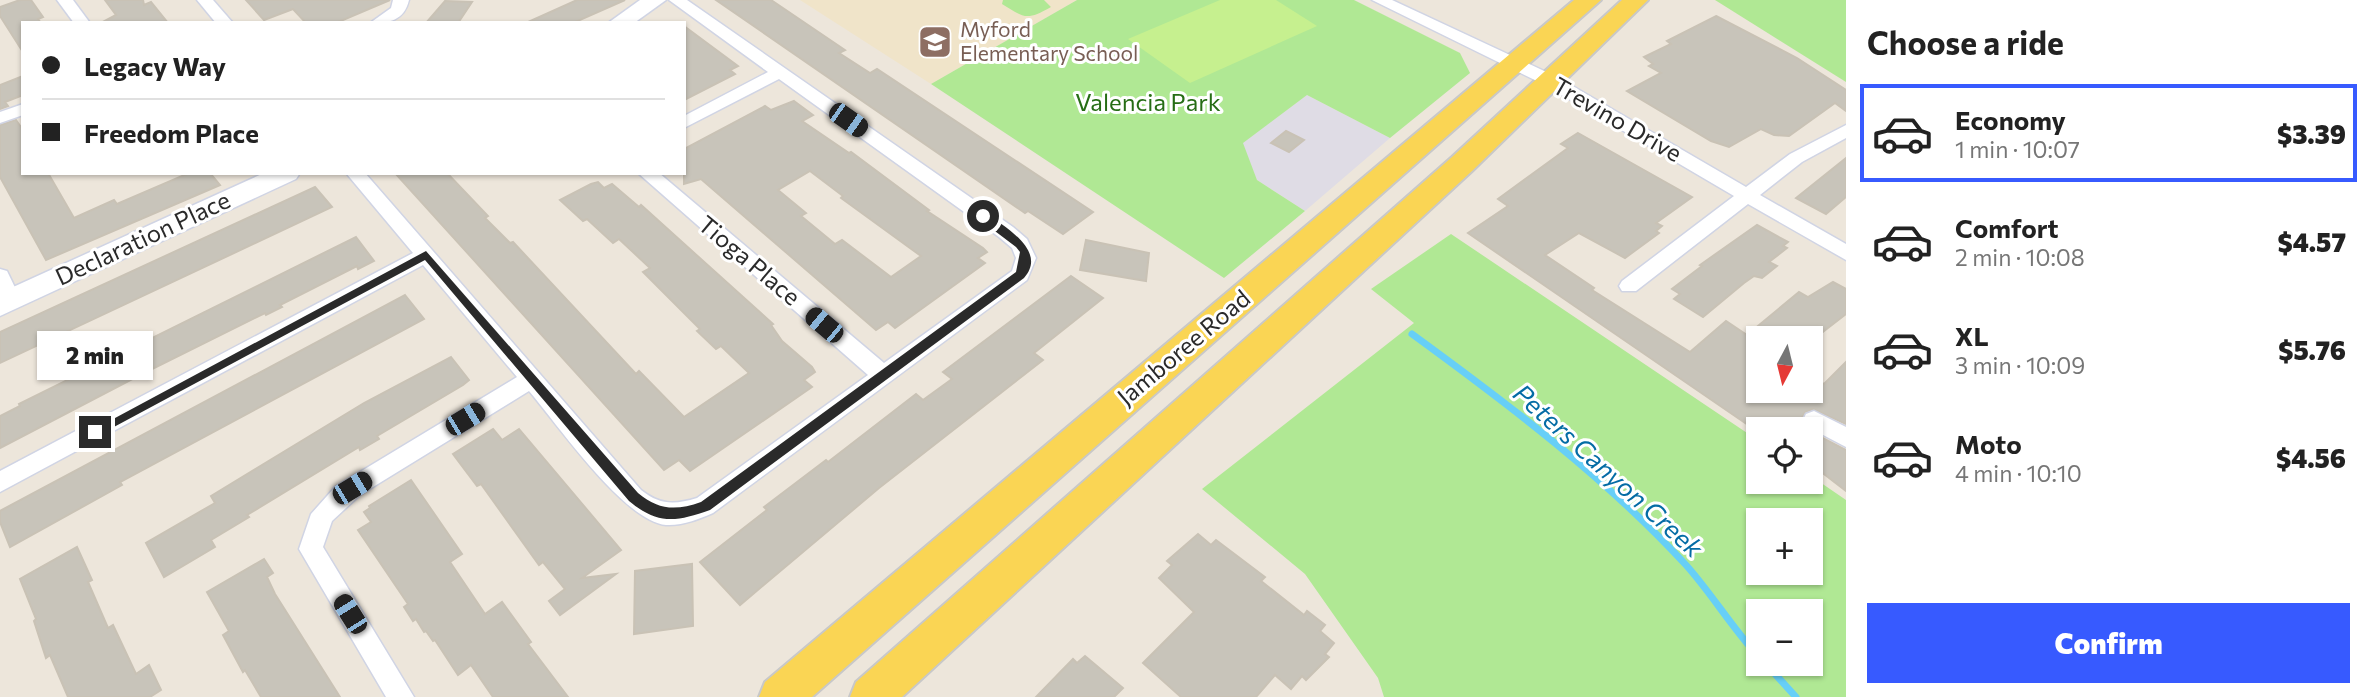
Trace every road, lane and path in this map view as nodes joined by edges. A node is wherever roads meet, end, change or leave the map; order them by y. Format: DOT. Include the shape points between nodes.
graph roads {
  1 [pos="65,0"];
  2 [pos="205,0"];
  3 [pos="401,0"];
  4 [pos="655,0"];
  5 [pos="677,0"];
  6 [pos="1380,0"];
  7 [pos="1588,0"];
  8 [pos="1636,0"];
  9 [pos="81,21"];
  10 [pos="223,21"];
  11 [pos="382,21"];
  12 [pos="622,21"];
  13 [pos="1514,63"];
  14 [pos="780,72"];
  15 [pos="1551,81"];
  16 [pos="21,110"];
  17 [pos="0,118"];
  18 [pos="686,122"];
  19 [pos="1846,131"];
  20 [pos="282,175"];
  21 [pos="357,175"];
  22 [pos="649,175"];
  23 [pos="1747,196"];
  24 [pos="1846,253"];
  25 [pos="426,255"];
  26 [pos="1629,286"];
  27 [pos="4,294"];
  28 [pos="884,375"];
  29 [pos="533,378"];
  30 [pos="1823,425"];
  31 [pos="1846,439"];
  32 [pos="0,482"];
  33 [pos="401,697"];
  34 [pos="780,697"];
  35 [pos="871,697"];
  1 -- 9 [label="street"];
  2 -- 10 [label="street"];
  3 -- 11 [label="street" via="394,15"];
  4 -- 12 [label="street"];
  5 -- 14 [label="street"];
  6 -- 13 [label="street, Trevino Drive"];
  7 -- 13 [label="main road, Jamboree Road"];
  8 -- 15 [label="main road, Jamboree Road"];
  13 -- 15 [label="street, Trevino Drive"];
  13 -- 34 [label="main road, Jamboree Road"];
  14 -- 18 [label="street"];
  14 -- 28 [label="street" via="1006,232 1025,252 1020,275"];
  15 -- 23 [label="street, Trevino Drive"];
  15 -- 35 [label="main road, Jamboree Road"];
  16 -- 17 [label="street"];
  19 -- 23 [label="street" via="1796,158"];
  20 -- 27 [label="street, Declaration Place"];
  21 -- 25 [label="street"];
  22 -- 28 [label="street, Tioga Place"];
  23 -- 24 [label="street, Trevino Drive"];
  23 -- 26 [label="street"];
  25 -- 29 [label="street"];
  25 -- 32 [label="street"];
  28 -- 29 [label="street" via="705,506 684,514 651,512 642,505"];
  29 -- 33 [label="street" via="352,488 326,508 313,529 310,549"];
  30 -- 31 [label="street"];
}
